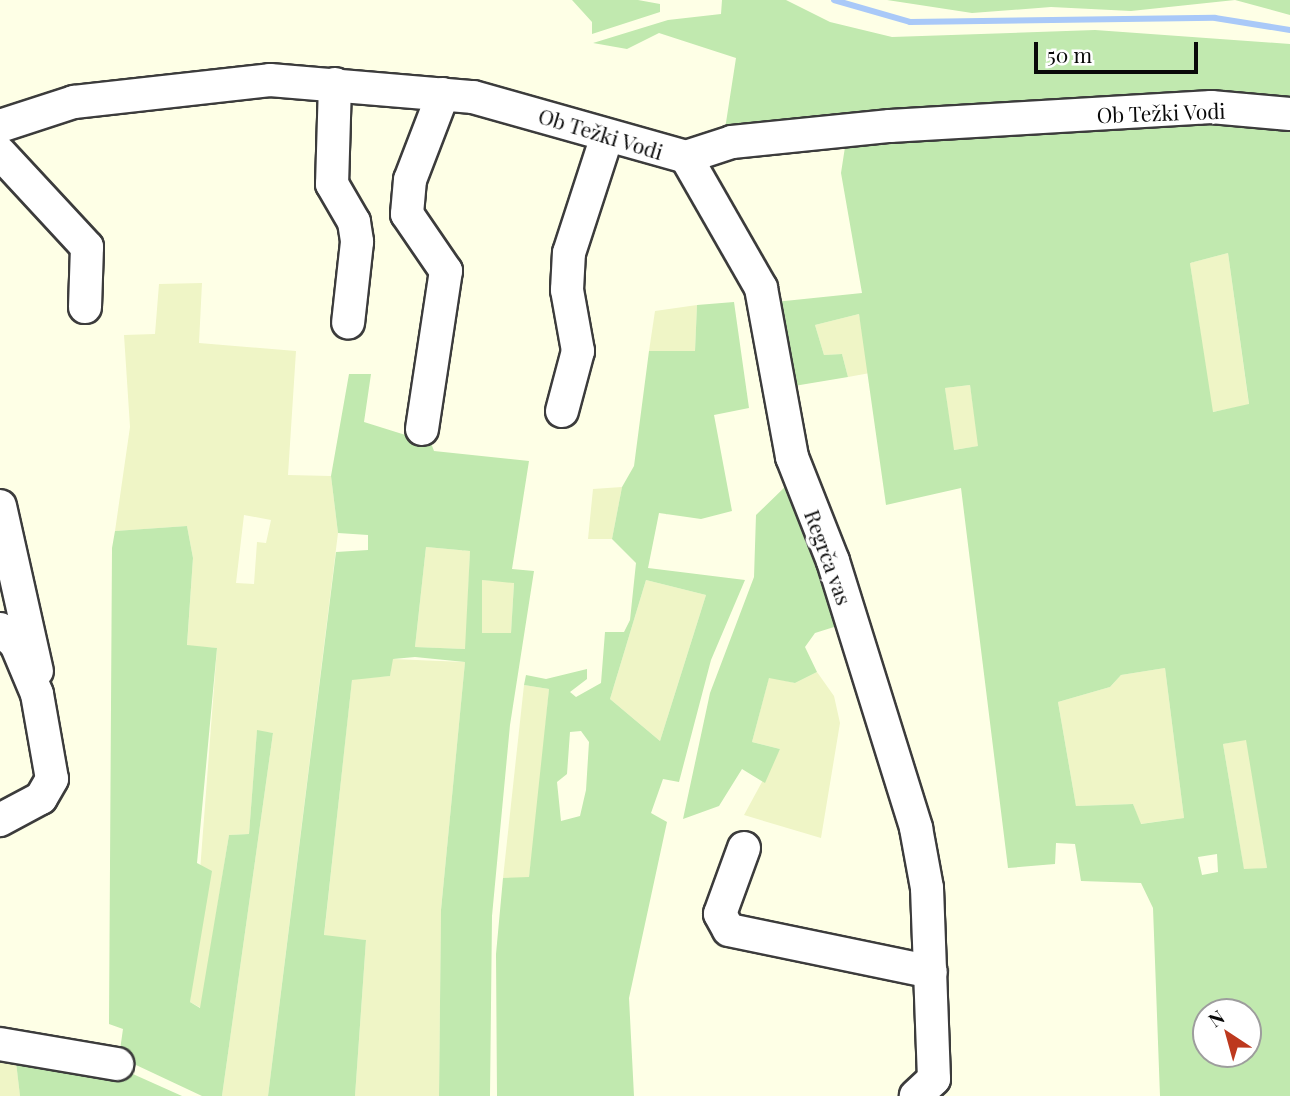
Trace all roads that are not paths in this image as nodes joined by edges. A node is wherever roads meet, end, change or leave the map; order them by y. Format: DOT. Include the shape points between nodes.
graph roads {
  1 [pos="335,84"];
  2 [pos="443,94"];
  3 [pos="1290,114"];
  4 [pos="0,126"];
  5 [pos="607,136"];
  6 [pos="0,153"];
  7 [pos="686,157"];
  8 [pos="85,307"];
  9 [pos="348,323"];
  10 [pos="562,411"];
  11 [pos="422,429"];
  12 [pos="0,506"];
  13 [pos="0,629"];
  14 [pos="37,694"];
  15 [pos="0,820"];
  16 [pos="744,848"];
  17 [pos="931,972"];
  18 [pos="0,1044"];
  19 [pos="117,1064"];
  20 [pos="934,1090"];
  1 -- 2 [label="street, Ob Težki Vodi"];
  1 -- 4 [label="street, Ob Težki Vodi" via="270,80 138,93 74,103"];
  1 -- 9 [label="street" via="332,184 354,222 357,242"];
  2 -- 5 [label="street, Ob Težki Vodi" via="491,101"];
  2 -- 11 [label="street" via="410,180 407,214 446,271"];
  3 -- 7 [label="street, Ob Težki Vodi" via="1211,107 891,126 732,142"];
  5 -- 7 [label="street, Ob Težki Vodi"];
  5 -- 10 [label="street, Ob Težki Vodi" via="569,253 567,290 578,351"];
  6 -- 8 [label="street" via="86,247"];
  7 -- 17 [label="street, Regrča vas" via="761,288 792,457 833,561 916,828"];
  12 -- 14 [label="street" via="37,650"];
  13 -- 14 [label="street" via="16,644"];
  14 -- 15 [label="street" via="52,779 41,798"];
  16 -- 17 [label="street" via="720,914 729,930"];
  17 -- 20 [label="street, Regrča vas"];
  18 -- 19 [label="street"];
}
